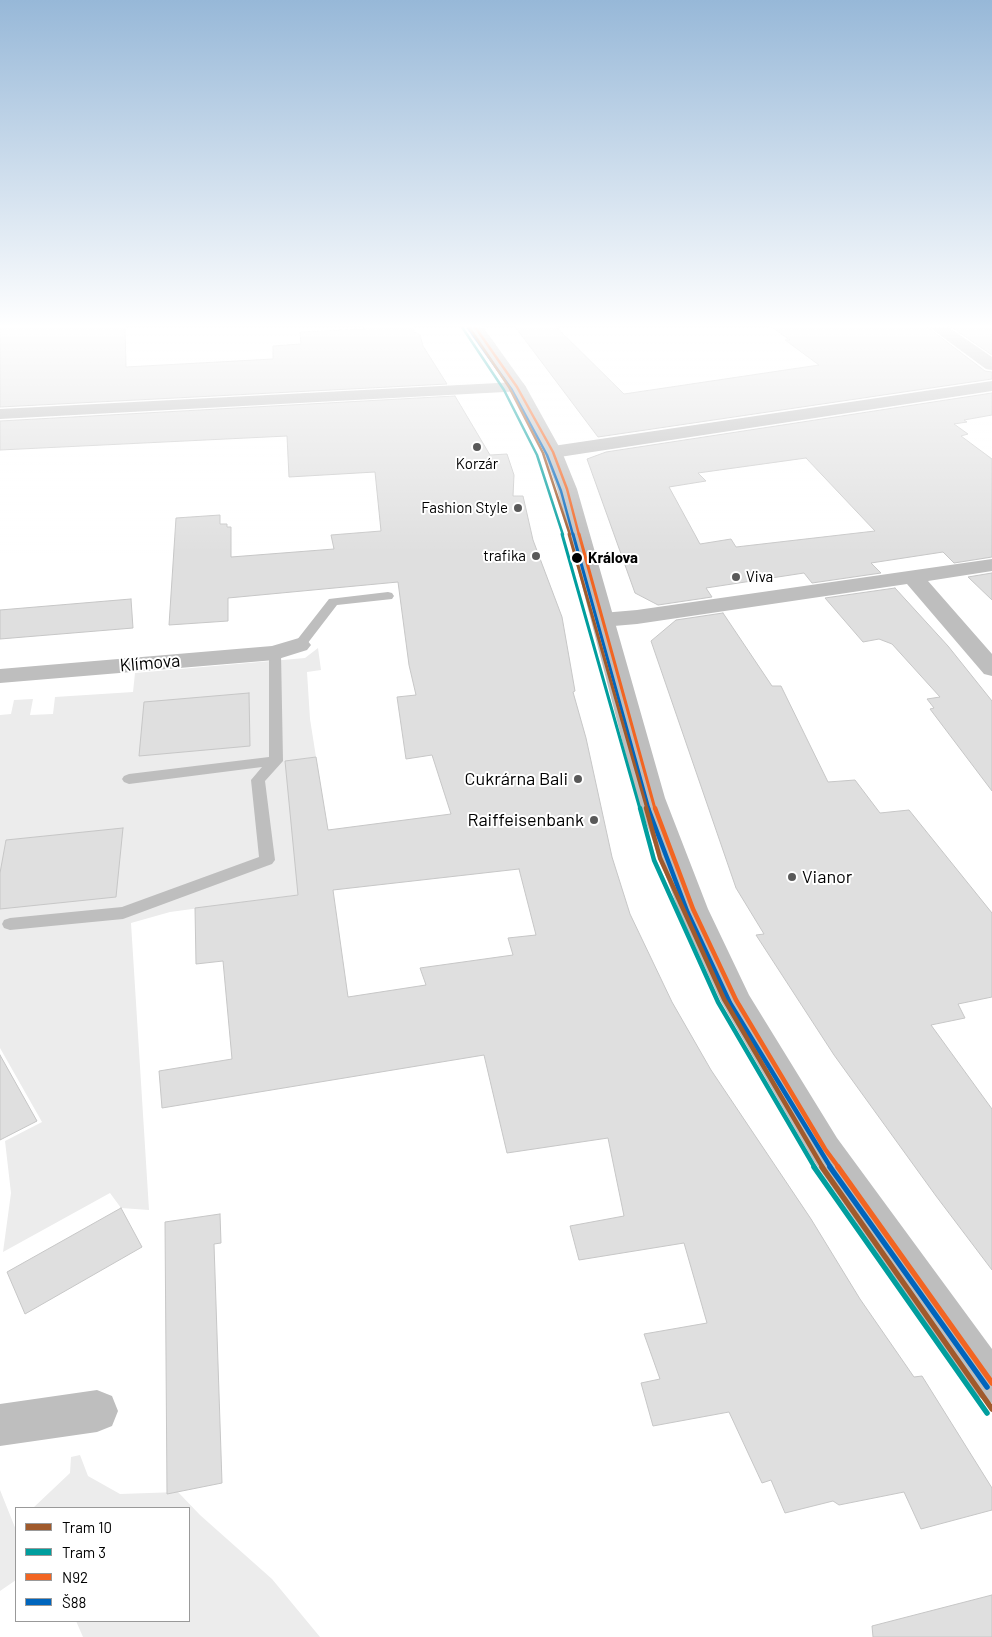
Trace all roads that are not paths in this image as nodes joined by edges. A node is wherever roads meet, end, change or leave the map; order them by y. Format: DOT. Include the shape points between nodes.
graph roads {
  1 [pos="261,400"];
  2 [pos="524,400"];
  3 [pos="896,400"];
  4 [pos="0,414"];
  5 [pos="553,452"];
  6 [pos="992,565"];
  7 [pos="913,577"];
  8 [pos="388,596"];
  9 [pos="602,620"];
  10 [pos="299,645"];
  11 [pos="275,653"];
  12 [pos="992,669"];
  13 [pos="0,676"];
  14 [pos="276,761"];
  15 [pos="129,779"];
  16 [pos="10,924"];
  17 [pos="992,1383"];
  18 [pos="98,1411"];
  19 [pos="0,1425"];
  1 -- 4 [label="street"];
  2 -- 5 [label="street"];
  3 -- 5 [label="street"];
  5 -- 9 [label="street" via="567,489"];
  6 -- 7 [label="street"];
  7 -- 9 [label="street"];
  7 -- 12 [label="street"];
  8 -- 10 [label="lane" via="333,602"];
  9 -- 17 [label="street" via="651,798 693,909 736,1000 825,1149"];
  10 -- 11 [label="street, Klímova"];
  11 -- 13 [label="street, Klímova"];
  11 -- 14 [label="lane"];
  14 -- 15 [label="lane"];
  14 -- 16 [label="lane" via="258,780 267,860 123,913"];
  18 -- 19 [label="street"];
}
